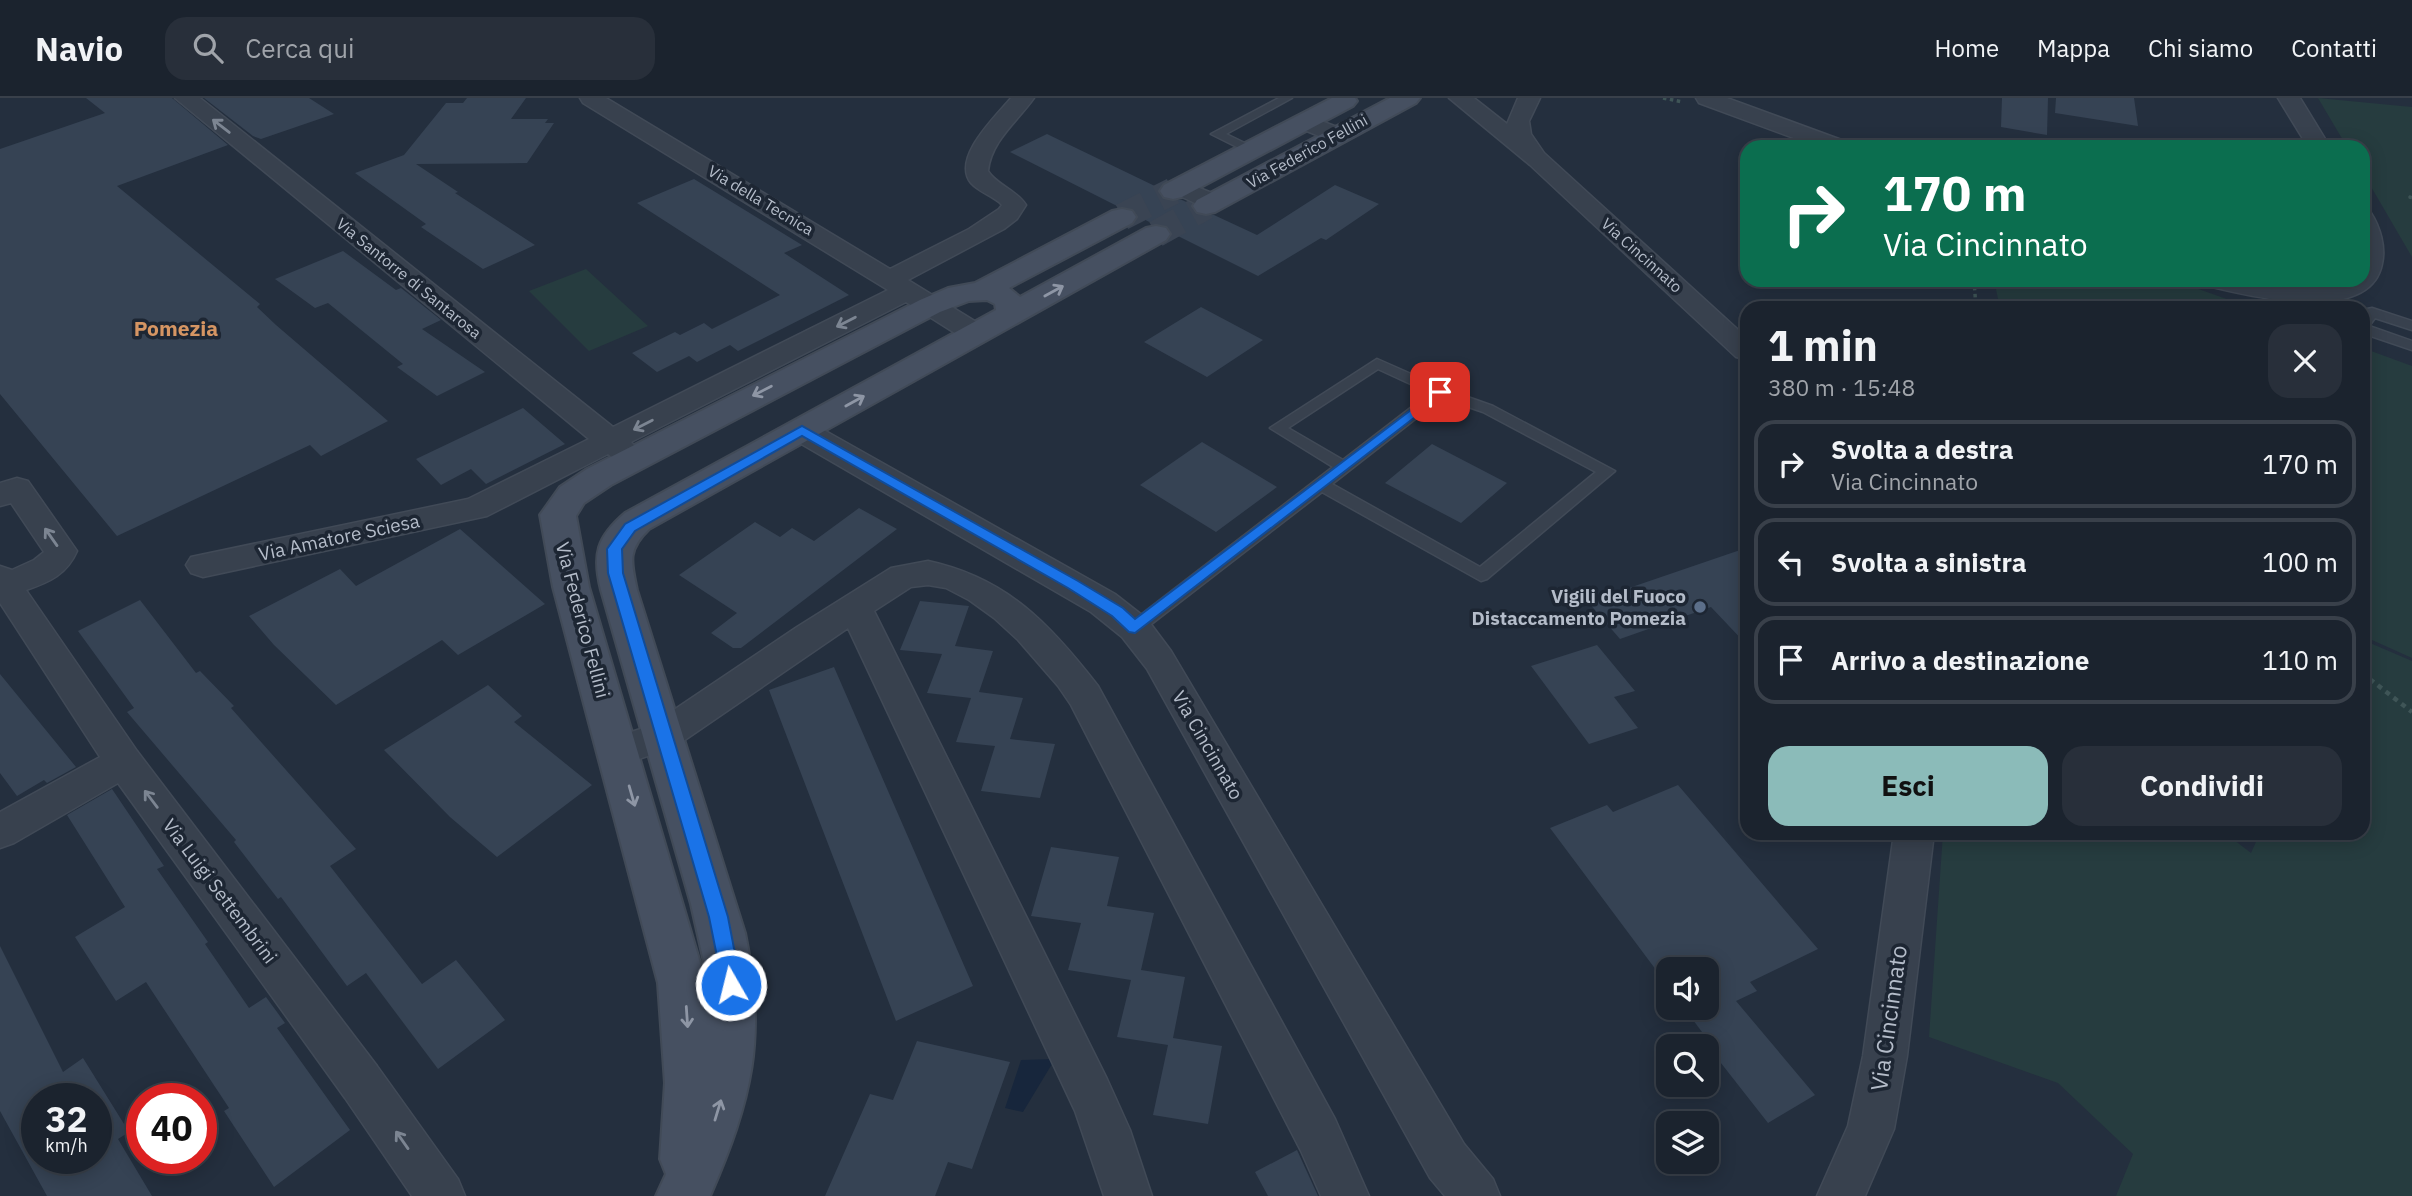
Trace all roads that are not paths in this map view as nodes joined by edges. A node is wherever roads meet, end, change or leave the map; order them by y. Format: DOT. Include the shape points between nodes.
graph roads {
  1 [pos="186,98"];
  2 [pos="591,98"];
  3 [pos="1023,98"];
  4 [pos="1287,98"];
  5 [pos="1350,98"];
  6 [pos="1408,98"];
  7 [pos="1460,98"];
  8 [pos="1529,98"];
  9 [pos="2289,98"];
  10 [pos="1713,100"];
  11 [pos="1305,122"];
  12 [pos="1337,135"];
  13 [pos="1820,140"];
  14 [pos="2315,140"];
  15 [pos="1250,149"];
  16 [pos="1538,160"];
  17 [pos="1176,189"];
  18 [pos="1209,204"];
  19 [pos="1122,217"];
  20 [pos="1156,234"];
  21 [pos="2370,234"];
  22 [pos="2370,276"];
  23 [pos="2244,287"];
  24 [pos="2350,287"];
  25 [pos="908,292"];
  26 [pos="979,292"];
  27 [pos="2263,292"];
  28 [pos="2288,301"];
  29 [pos="2370,315"];
  30 [pos="992,325"];
  31 [pos="2412,326"];
  32 [pos="2370,330"];
  33 [pos="1740,345"];
  34 [pos="2412,346"];
  35 [pos="1440,392"];
  36 [pos="802,430"];
  37 [pos="622,450"];
  38 [pos="1344,467"];
  39 [pos="530,481"];
  40 [pos="6,484"];
  41 [pos="1322,485"];
  42 [pos="476,508"];
  43 [pos="558,518"];
  44 [pos="637,521"];
  45 [pos="203,565"];
  46 [pos="2,581"];
  47 [pos="855,606"];
  48 [pos="1135,628"];
  49 [pos="663,736"];
  50 [pos="619,751"];
  51 [pos="124,762"];
  52 [pos="0,831"];
  53 [pos="1913,840"];
  54 [pos="441,1196"];
  55 [pos="681,1196"];
  56 [pos="1128,1196"];
  57 [pos="1345,1196"];
  58 [pos="1476,1196"];
  59 [pos="1841,1196"];
  37 -- 1 [label="street, Via Santorre di Santarosa, one-way"];
  2 -- 25 [label="street, Via della Tecnica"];
  3 -- 25 [label="street, Via Federico Fellini" via="985,144 975,171 982,181 1010,198 1014,205 1011,213"];
  4 -- 15 [label="lane" via="1217,134"];
  5 -- 11 [label="street, Via Federico Fellini"];
  6 -- 12 [label="street, Via Federico Fellini"];
  7 -- 16 [label="street, Via Cincinnato"];
  8 -- 16 [label="street, Via Cincinnato" via="1518,121 1518,134"];
  9 -- 14 [label="street"];
  10 -- 13 [label="street"];
  11 -- 12 [label="street"];
  11 -- 15 [label="street, Via Federico Fellini"];
  12 -- 18 [label="street, Via Federico Fellini"];
  15 -- 17 [label="street, Via Federico Fellini"];
  16 -- 33 [label="street, Via Cincinnato"];
  17 -- 18 [label="street"];
  19 -- 26 [label="street, Via Federico Fellini"];
  30 -- 20 [label="street, Via Federico Fellini, one-way"];
  21 -- 22 [label="street" via="2376,256"];
  23 -- 27 [label="street"];
  24 -- 27 [label="street" via="2313,296"];
  25 -- 26 [label="street, Via Federico Fellini"];
  25 -- 30 [label="street, Via della Tecnica"];
  25 -- 37 [label="street, Via Federico Fellini, one-way"];
  26 -- 30 [label="street" via="1005,298 1012,308"];
  27 -- 28 [label="lane"];
  29 -- 31 [label="lane"];
  36 -- 30 [label="street, Via Federico Fellini, one-way"];
  32 -- 34 [label="lane"];
  35 -- 38 [label="lane"];
  35 -- 38 [label="lane" via="1377,363 1277,428"];
  35 -- 41 [label="lane" via="1488,409 1607,471 1481,575"];
  36 -- 44 [label="street, Via Federico Fellini"];
  36 -- 48 [label="street, Via Cincinnato" via="1073,584"];
  37 -- 39 [label="street, Via Federico Fellini"];
  37 -- 43 [label="street, Via Federico Fellini" via="565,502"];
  38 -- 41 [label="lane"];
  39 -- 42 [label="street, Via Federico Fellini"];
  39 -- 43 [label="street" via="532,493"];
  46 -- 40 [label="street, one-way" via="44,569 61,555"];
  41 -- 48 [label="lane"];
  42 -- 45 [label="street, Via Amatore Sciesa"];
  43 -- 44 [label="street" via="566,532 588,535"];
  43 -- 50 [label="street, Via Federico Fellini" via="571,587"];
  44 -- 49 [label="street, Via Federico Fellini" via="618,542 613,560"];
  46 -- 51 [label="street, Via Luigi Settembrini"];
  47 -- 49 [label="street"];
  47 -- 56 [label="street" via="1107,1130"];
  47 -- 57 [label="street" via="903,576 938,573 1011,613 1062,666 1089,705 1318,1135"];
  48 -- 58 [label="street, Via Cincinnato" via="1159,660 1447,1161"];
  49 -- 50 [label="street"];
  55 -- 49 [label="street, Via Federico Fellini, one-way" via="706,1145 725,1087 731,1049 731,985 719,917"];
  50 -- 55 [label="street, Via Federico Fellini, one-way" via="686,1002 690,1110"];
  51 -- 52 [label="street"];
  54 -- 51 [label="street, Via Luigi Settembrini, one-way"];
  53 -- 59 [label="street, Via Cincinnato" via="1871,1129"];
}
